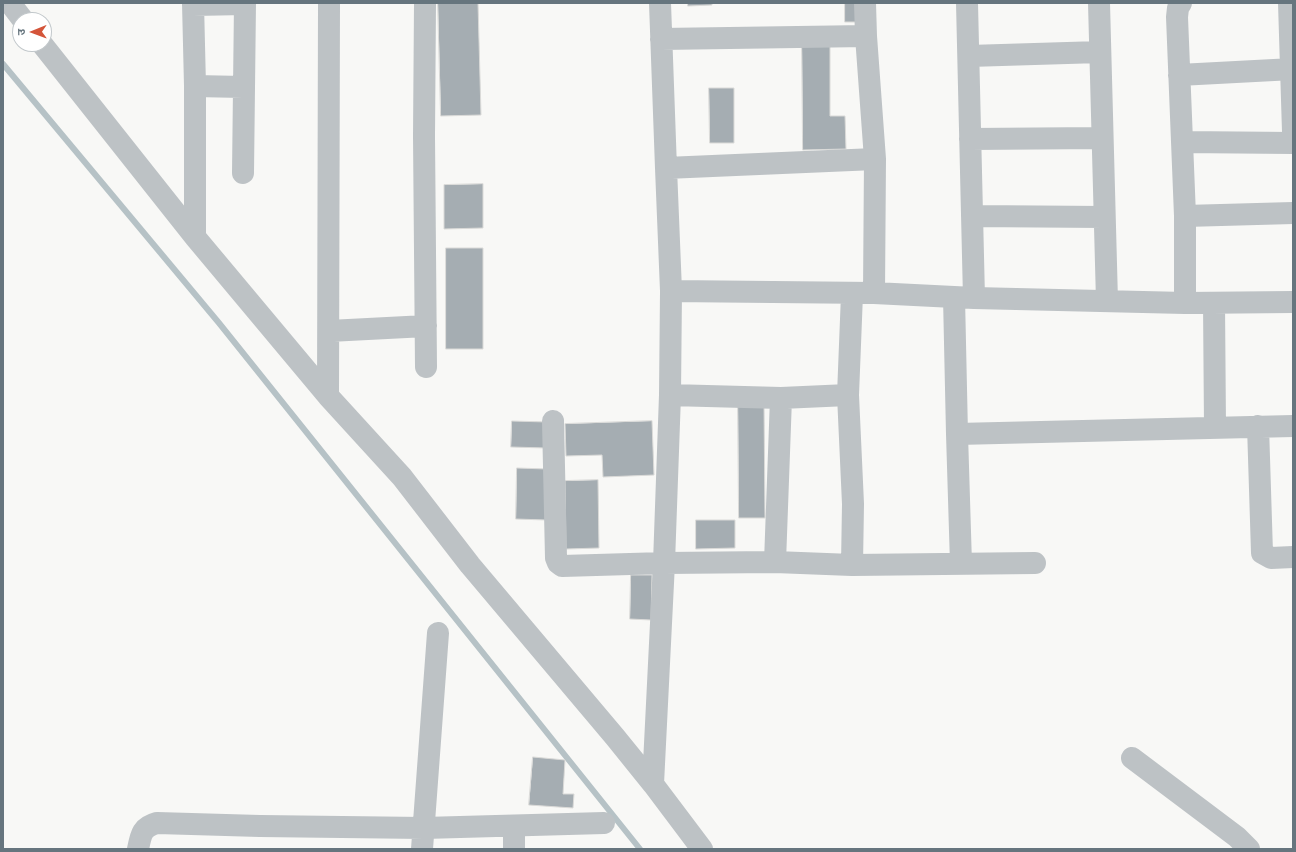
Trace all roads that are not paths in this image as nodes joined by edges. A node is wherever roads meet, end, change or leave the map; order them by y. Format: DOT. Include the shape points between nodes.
graph roads {
  1 [pos="10,3"];
  2 [pos="245,3"];
  3 [pos="329,3"];
  4 [pos="425,3"];
  5 [pos="660,3"];
  6 [pos="865,3"];
  7 [pos="967,3"];
  8 [pos="1099,3"];
  9 [pos="1181,3"];
  10 [pos="1289,3"];
  11 [pos="193,4"];
  12 [pos="17,12"];
  13 [pos="866,36"];
  14 [pos="662,39"];
  15 [pos="48,52"];
  16 [pos="1100,52"];
  17 [pos="969,56"];
  18 [pos="1292,69"];
  19 [pos="1180,75"];
  20 [pos="195,86"];
  21 [pos="243,87"];
  22 [pos="1293,132"];
  23 [pos="1102,138"];
  24 [pos="970,139"];
  25 [pos="1182,142"];
  26 [pos="1293,143"];
  27 [pos="874,159"];
  28 [pos="666,168"];
  29 [pos="243,173"];
  30 [pos="1293,213"];
  31 [pos="972,216"];
  32 [pos="1185,216"];
  33 [pos="1104,217"];
  34 [pos="195,237"];
  35 [pos="671,291"];
  36 [pos="874,293"];
  37 [pos="852,294"];
  38 [pos="964,297"];
  39 [pos="1107,301"];
  40 [pos="1293,302"];
  41 [pos="1184,303"];
  42 [pos="1214,303"];
  43 [pos="426,326"];
  44 [pos="329,331"];
  45 [pos="426,366"];
  46 [pos="670,395"];
  47 [pos="848,395"];
  48 [pos="328,396"];
  49 [pos="781,398"];
  50 [pos="553,421"];
  51 [pos="1258,426"];
  52 [pos="1293,426"];
  53 [pos="1216,427"];
  54 [pos="957,434"];
  55 [pos="1293,557"];
  56 [pos="774,562"];
  57 [pos="664,563"];
  58 [pos="1035,563"];
  59 [pos="961,564"];
  60 [pos="852,565"];
  61 [pos="438,633"];
  62 [pos="1132,758"];
  63 [pos="653,784"];
  64 [pos="604,823"];
  65 [pos="514,826"];
  66 [pos="423,839"];
  67 [pos="138,849"];
  68 [pos="514,849"];
  69 [pos="702,849"];
  70 [pos="1249,849"];
  1 -- 12 [label="street"];
  2 -- 11 [label="street"];
  2 -- 21 [label="street"];
  3 -- 44 [label="street"];
  4 -- 43 [label="street"];
  5 -- 14 [label="street"];
  6 -- 13 [label="street"];
  7 -- 17 [label="street"];
  8 -- 16 [label="street"];
  9 -- 19 [label="street" via="1177,18"];
  10 -- 18 [label="street"];
  11 -- 20 [label="street"];
  13 -- 14 [label="street"];
  13 -- 27 [label="street"];
  14 -- 28 [label="street"];
  15 -- 34 [label="street"];
  16 -- 17 [label="street"];
  16 -- 23 [label="street"];
  17 -- 24 [label="street"];
  18 -- 19 [label="street"];
  18 -- 22 [label="street"];
  19 -- 25 [label="street"];
  20 -- 21 [label="street"];
  20 -- 34 [label="street"];
  21 -- 29 [label="street"];
  23 -- 24 [label="street"];
  23 -- 33 [label="street"];
  24 -- 31 [label="street"];
  25 -- 26 [label="street"];
  25 -- 32 [label="street"];
  27 -- 28 [label="street"];
  27 -- 36 [label="street"];
  28 -- 35 [label="street"];
  30 -- 32 [label="street"];
  31 -- 33 [label="street"];
  31 -- 38 [label="street"];
  32 -- 41 [label="street"];
  33 -- 39 [label="street"];
  34 -- 48 [label="street"];
  35 -- 37 [label="street"];
  35 -- 46 [label="street"];
  36 -- 37 [label="street"];
  36 -- 38 [label="street"];
  37 -- 47 [label="street"];
  38 -- 39 [label="street"];
  38 -- 54 [label="street"];
  39 -- 41 [label="street"];
  40 -- 42 [label="street"];
  41 -- 42 [label="street"];
  42 -- 53 [label="street"];
  43 -- 44 [label="street"];
  43 -- 45 [label="street"];
  44 -- 48 [label="street"];
  46 -- 49 [label="street"];
  46 -- 57 [label="street"];
  47 -- 49 [label="street"];
  47 -- 60 [label="street" via="853,504"];
  48 -- 63 [label="street" via="402,477 470,566"];
  49 -- 56 [label="street"];
  50 -- 57 [label="street" via="558,563 568,567"];
  51 -- 52 [label="street"];
  51 -- 53 [label="street"];
  51 -- 55 [label="street" via="1262,553 1271,558"];
  53 -- 54 [label="street"];
  54 -- 59 [label="street"];
  56 -- 57 [label="street"];
  56 -- 60 [label="street"];
  57 -- 63 [label="street"];
  58 -- 59 [label="street"];
  59 -- 60 [label="street"];
  61 -- 66 [label="street"];
  62 -- 70 [label="street" via="1237,837"];
  63 -- 69 [label="street"];
  64 -- 65 [label="street"];
  65 -- 66 [label="street"];
  65 -- 68 [label="street"];
  66 -- 67 [label="street" via="260,826 158,823 144,830"];
}
